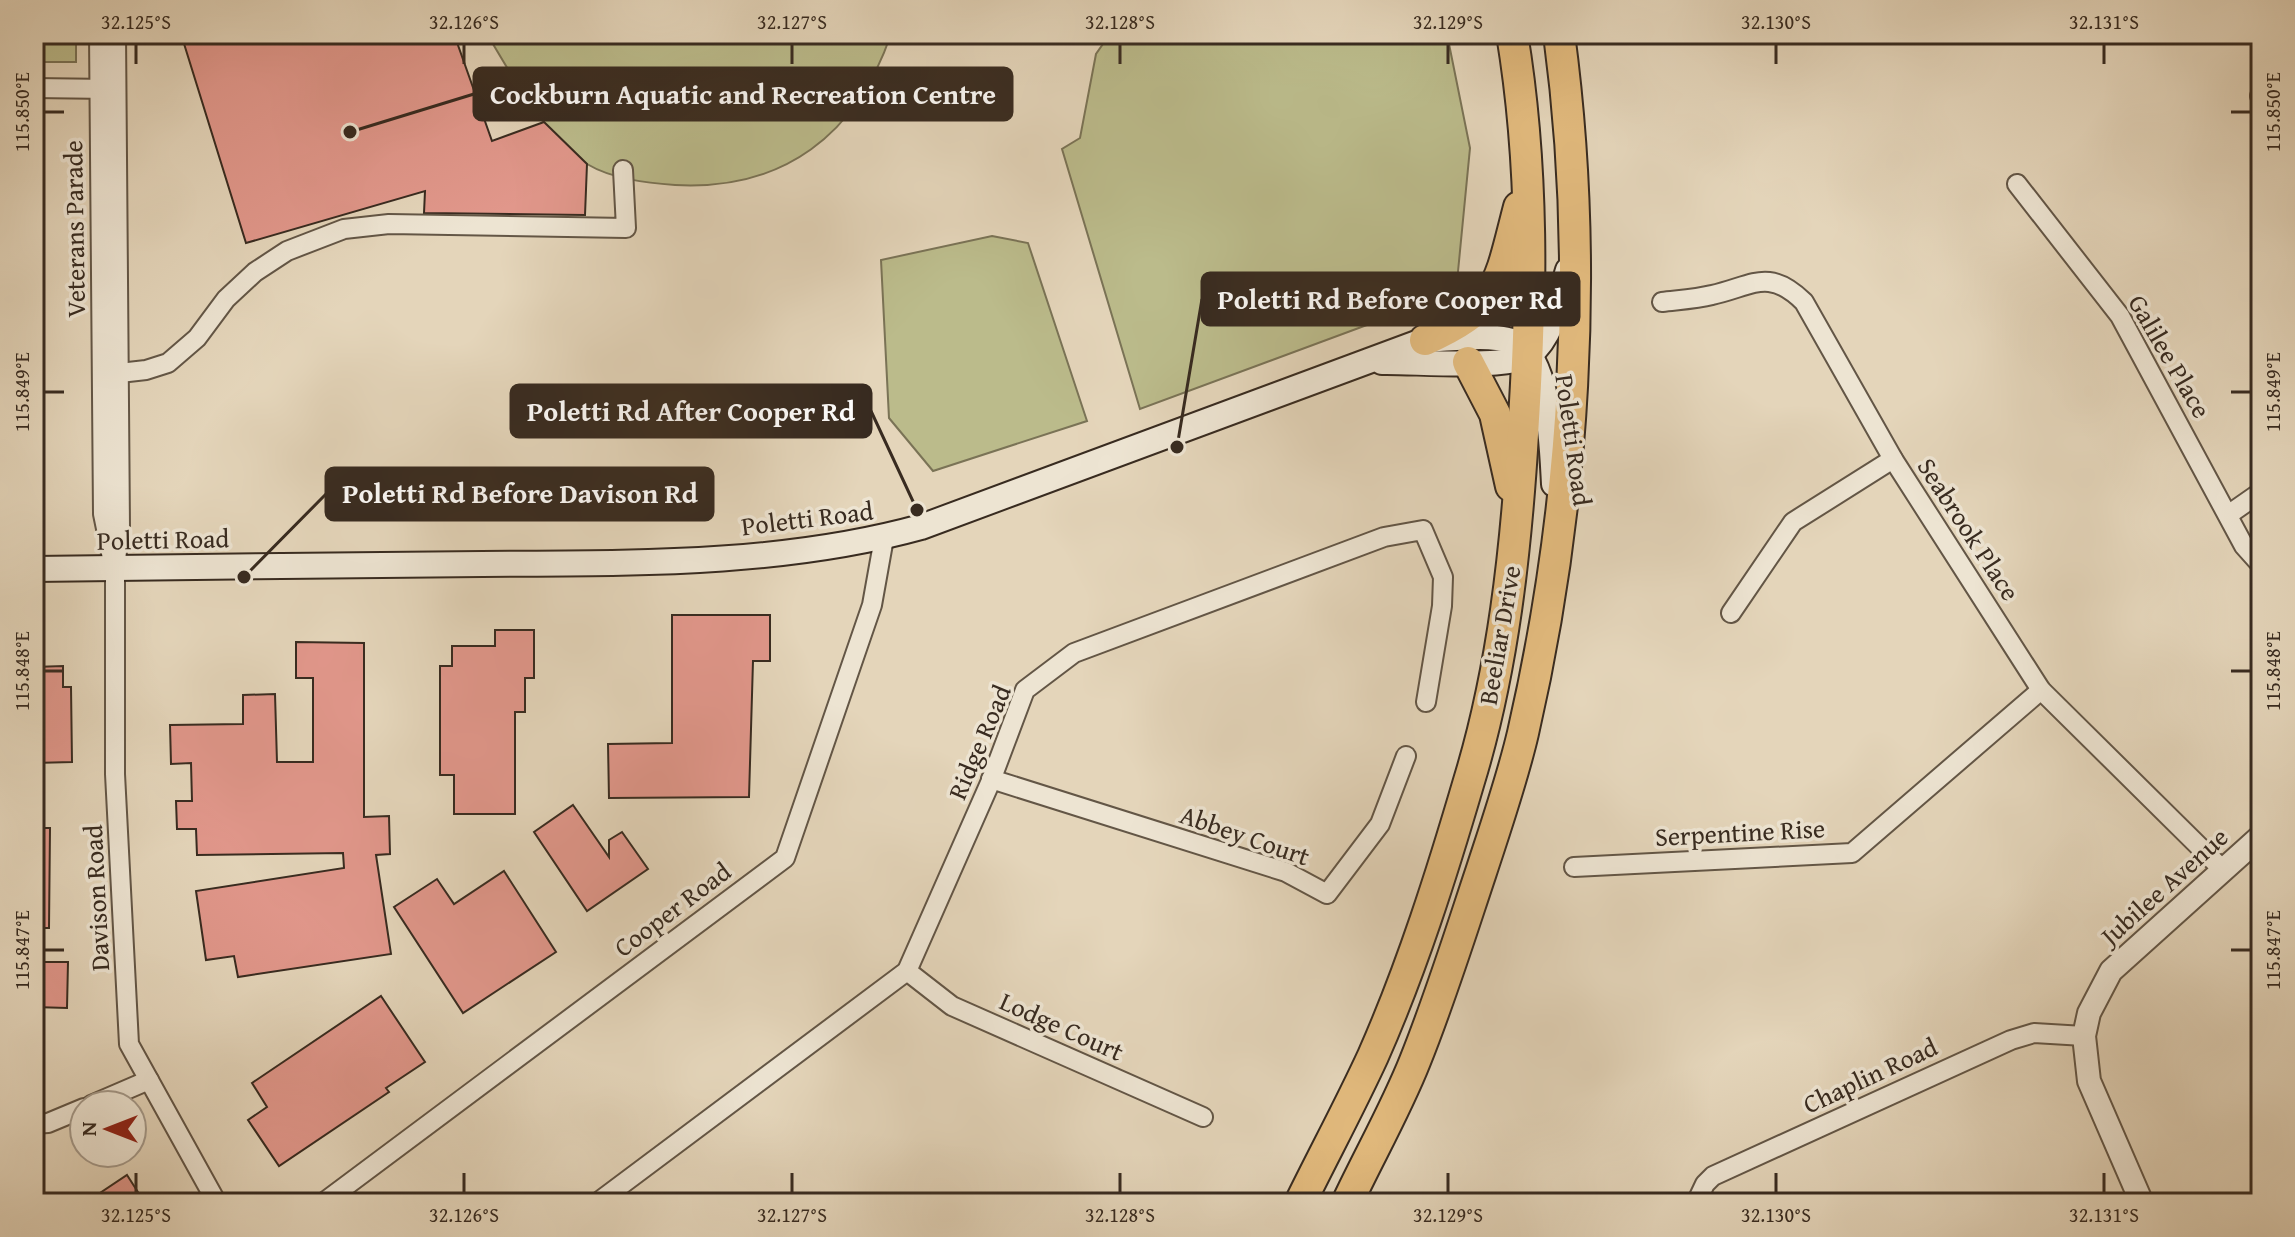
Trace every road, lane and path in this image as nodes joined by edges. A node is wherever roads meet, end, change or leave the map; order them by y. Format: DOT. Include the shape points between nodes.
graph roads {
  1 [pos="99,34"];
  2 [pos="116,34"];
  3 [pos="1512,34"];
  4 [pos="1559,34"];
  5 [pos="34,88"];
  6 [pos="108,89"];
  7 [pos="623,170"];
  8 [pos="1527,177"];
  9 [pos="2017,184"];
  10 [pos="1574,247"];
  11 [pos="1662,302"];
  12 [pos="1425,340"];
  13 [pos="1529,355"];
  14 [pos="1468,362"];
  15 [pos="1364,363"];
  16 [pos="109,375"];
  17 [pos="1893,459"];
  18 [pos="2261,492"];
  19 [pos="2228,515"];
  20 [pos="1518,519"];
  21 [pos="1558,536"];
  22 [pos="884,538"];
  23 [pos="2261,565"];
  24 [pos="115,568"];
  25 [pos="34,569"];
  26 [pos="1731,613"];
  27 [pos="2041,690"];
  28 [pos="1426,702"];
  29 [pos="1406,756"];
  30 [pos="991,779"];
  31 [pos="2261,836"];
  32 [pos="1574,867"];
  33 [pos="2224,871"];
  34 [pos="907,971"];
  35 [pos="2084,1036"];
  36 [pos="149,1080"];
  37 [pos="128,1089"];
  38 [pos="68,1115"];
  39 [pos="1203,1117"];
  40 [pos="34,1124"];
  41 [pos="600,1202"];
  42 [pos="217,1203"];
  43 [pos="323,1203"];
  44 [pos="1300,1203"];
  45 [pos="1347,1203"];
  46 [pos="1696,1203"];
  47 [pos="2142,1203"];
  1 -- 6 [label="street, Veterans Parade"];
  2 -- 6 [label="street, Veterans Parade"];
  3 -- 8 [label="highway, Beeliar Drive"];
  4 -- 10 [label="highway, Beeliar Drive"];
  5 -- 6 [label="street"];
  6 -- 16 [label="street, Veterans Parade"];
  7 -- 16 [label="street" via="626,228 389,224 344,229 287,251 255,272 168,363"];
  8 -- 12 [label="highway" via="1486,303 1464,323"];
  8 -- 13 [label="highway, Beeliar Drive"];
  9 -- 19 [label="street, Galilee Place" via="2120,316"];
  10 -- 13 [label="main road, Poletti Road" via="1560,300 1541,342"];
  10 -- 21 [label="highway, Beeliar Drive" via="1571,391"];
  11 -- 17 [label="street, Seabrook Place" via="1712,295 1761,280 1786,285 1804,302"];
  12 -- 13 [label="main road, Poletti Road" via="1503,340"];
  12 -- 15 [label="main road, Poletti Road"];
  13 -- 14 [label="main road, Poletti Road" via="1503,364"];
  13 -- 20 [label="highway, Beeliar Drive"];
  13 -- 21 [label="main road, Poletti Road" via="1541,375"];
  14 -- 15 [label="main road, Poletti Road"];
  14 -- 20 [label="highway" via="1495,414"];
  15 -- 22 [label="main road, Poletti Road"];
  16 -- 24 [label="street, Veterans Parade" via="103,530"];
  17 -- 26 [label="street" via="1793,522"];
  17 -- 27 [label="street, Seabrook Place"];
  18 -- 19 [label="street"];
  19 -- 23 [label="street, Galilee Place"];
  20 -- 44 [label="highway, Beeliar Drive" via="1497,658 1470,778 1373,1055"];
  21 -- 45 [label="highway, Beeliar Drive" via="1539,659 1509,785 1414,1064"];
  22 -- 24 [label="main road, Poletti Road" via="661,562"];
  22 -- 43 [label="street, Cooper Road" via="872,605 785,858"];
  24 -- 25 [label="main road, Poletti Road"];
  24 -- 36 [label="street, Davison Road" via="115,774 129,1044"];
  27 -- 32 [label="street, Serpentine Rise" via="1852,853"];
  27 -- 33 [label="street, Seabrook Place"];
  28 -- 30 [label="street, Ridge Road" via="1443,577 1423,530 1384,537 1074,653 1025,690"];
  29 -- 30 [label="street, Abbey Court" via="1380,824 1327,894 1286,872"];
  30 -- 34 [label="street, Ridge Road"];
  31 -- 33 [label="street, Jubilee Avenue"];
  33 -- 35 [label="street, Jubilee Avenue" via="2111,971 2096,993"];
  34 -- 39 [label="street, Lodge Court" via="952,1006"];
  34 -- 41 [label="street, Ridge Road"];
  35 -- 46 [label="street, Chaplin Road" via="2034,1033 2011,1040 1713,1176"];
  35 -- 47 [label="street, Jubilee Avenue" via="2089,1081"];
  36 -- 37 [label="street"];
  36 -- 42 [label="street, Davison Road"];
  38 -- 40 [label="street"];
}
